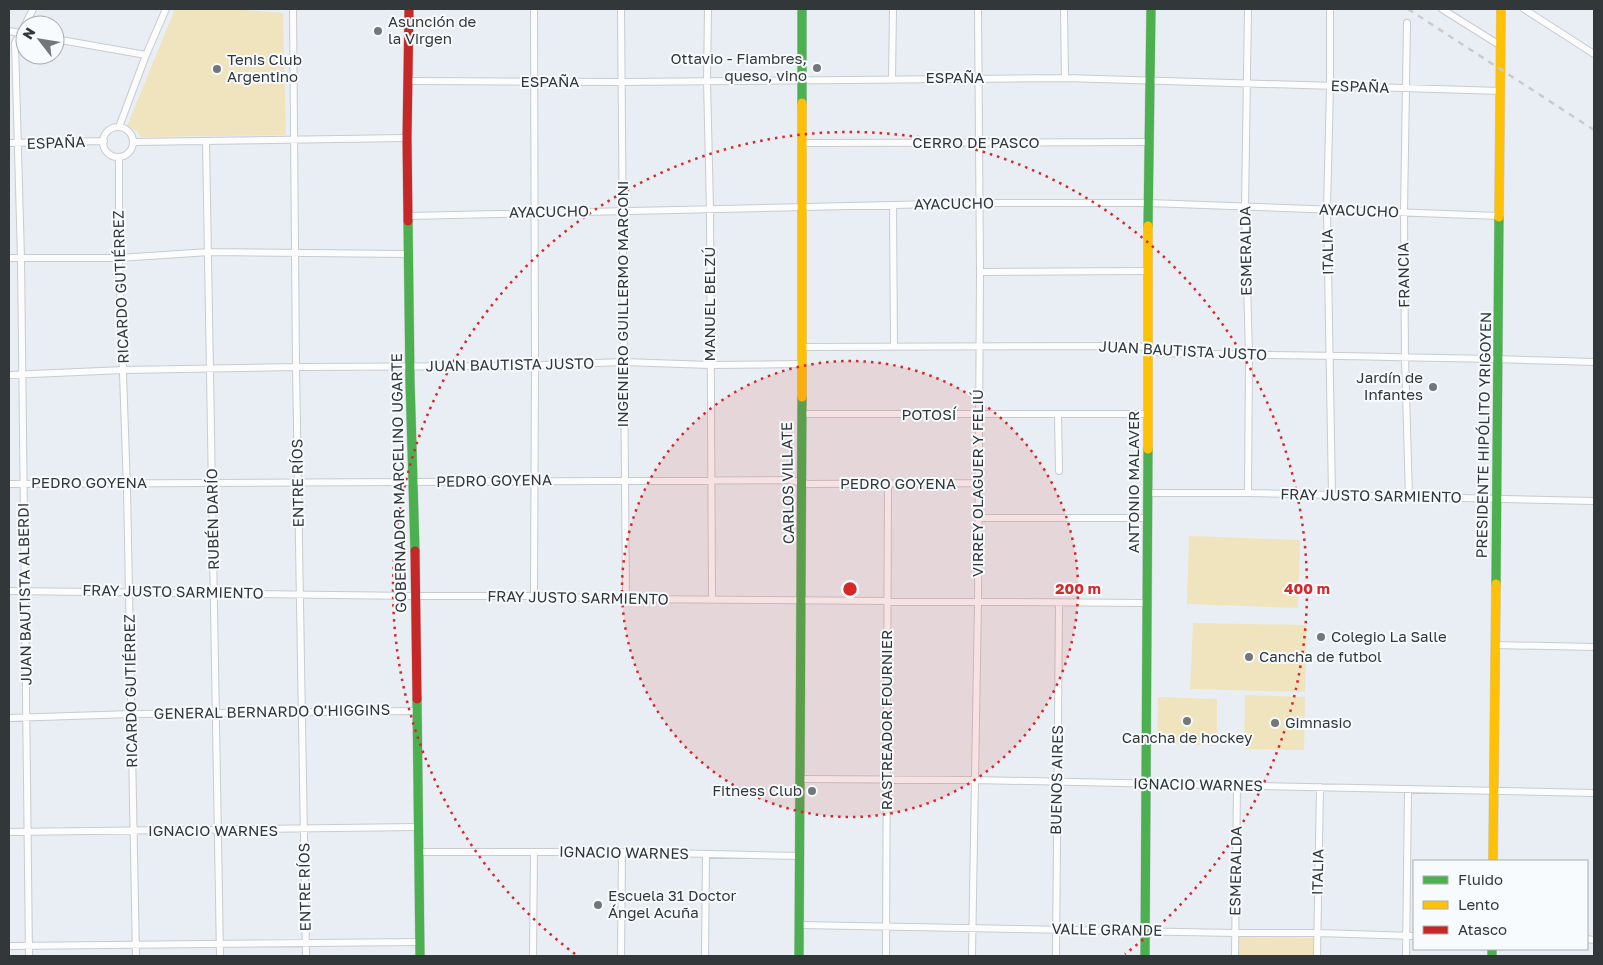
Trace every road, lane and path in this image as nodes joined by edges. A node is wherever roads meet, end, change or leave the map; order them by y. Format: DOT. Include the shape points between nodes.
graph roads {
  1 [pos="166,9"];
  2 [pos="293,9"];
  3 [pos="410,9"];
  4 [pos="534,9"];
  5 [pos="621,9"];
  6 [pos="708,9"];
  7 [pos="802,9"];
  8 [pos="892,9"];
  9 [pos="978,9"];
  10 [pos="1064,9"];
  11 [pos="1151,9"];
  12 [pos="1248,9"];
  13 [pos="1330,9"];
  14 [pos="1442,9"];
  15 [pos="1501,9"];
  16 [pos="1524,9"];
  17 [pos="1407,23"];
  18 [pos="65,41"];
  19 [pos="1501,46"];
  20 [pos="1594,54"];
  21 [pos="146,55"];
  22 [pos="15,65"];
  23 [pos="978,78"];
  24 [pos="1065,78"];
  25 [pos="892,79"];
  26 [pos="1151,80"];
  27 [pos="408,81"];
  28 [pos="707,81"];
  29 [pos="801,81"];
  30 [pos="534,82"];
  31 [pos="622,82"];
  32 [pos="1248,84"];
  33 [pos="1330,86"];
  34 [pos="1406,88"];
  35 [pos="1501,91"];
  36 [pos="119,127"];
  37 [pos="407,138"];
  38 [pos="294,140"];
  39 [pos="104,141"];
  40 [pos="206,141"];
  41 [pos="133,142"];
  42 [pos="1150,142"];
  43 [pos="9,143"];
  44 [pos="802,143"];
  45 [pos="979,143"];
  46 [pos="17,144"];
  47 [pos="119,157"];
  48 [pos="980,203"];
  49 [pos="1149,203"];
  50 [pos="893,205"];
  51 [pos="802,206"];
  52 [pos="1245,207"];
  53 [pos="710,209"];
  54 [pos="623,210"];
  55 [pos="1327,210"];
  56 [pos="534,212"];
  57 [pos="1404,212"];
  58 [pos="409,216"];
  59 [pos="1499,216"];
  60 [pos="209,252"];
  61 [pos="295,252"];
  62 [pos="409,254"];
  63 [pos="9,258"];
  64 [pos="21,258"];
  65 [pos="119,258"];
  66 [pos="1148,271"];
  67 [pos="980,272"];
  68 [pos="979,345"];
  69 [pos="894,346"];
  70 [pos="802,347"];
  71 [pos="1147,349"];
  72 [pos="1249,355"];
  73 [pos="1329,357"];
  74 [pos="1405,358"];
  75 [pos="1498,358"];
  76 [pos="624,362"];
  77 [pos="1594,362"];
  78 [pos="801,364"];
  79 [pos="535,365"];
  80 [pos="710,365"];
  81 [pos="296,367"];
  82 [pos="410,367"];
  83 [pos="210,368"];
  84 [pos="124,370"];
  85 [pos="22,374"];
  86 [pos="9,375"];
  87 [pos="801,414"];
  88 [pos="1148,414"];
  89 [pos="979,415"];
  90 [pos="1058,415"];
  91 [pos="1059,471"];
  92 [pos="625,480"];
  93 [pos="711,480"];
  94 [pos="534,481"];
  95 [pos="127,482"];
  96 [pos="212,482"];
  97 [pos="298,482"];
  98 [pos="414,482"];
  99 [pos="802,482"];
  100 [pos="24,483"];
  101 [pos="888,483"];
  102 [pos="978,483"];
  103 [pos="9,484"];
  104 [pos="1148,493"];
  105 [pos="1248,493"];
  106 [pos="1332,495"];
  107 [pos="1409,497"];
  108 [pos="1497,499"];
  109 [pos="1594,501"];
  110 [pos="978,518"];
  111 [pos="1148,518"];
  112 [pos="9,590"];
  113 [pos="25,591"];
  114 [pos="129,592"];
  115 [pos="214,592"];
  116 [pos="300,594"];
  117 [pos="414,596"];
  118 [pos="534,596"];
  119 [pos="626,599"];
  120 [pos="712,600"];
  121 [pos="802,601"];
  122 [pos="888,601"];
  123 [pos="978,602"];
  124 [pos="1059,603"];
  125 [pos="1147,603"];
  126 [pos="1495,645"];
  127 [pos="1594,647"];
  128 [pos="416,710"];
  129 [pos="217,713"];
  130 [pos="302,713"];
  131 [pos="132,714"];
  132 [pos="9,718"];
  133 [pos="26,718"];
  134 [pos="801,779"];
  135 [pos="886,780"];
  136 [pos="975,780"];
  137 [pos="1057,782"];
  138 [pos="1146,783"];
  139 [pos="1237,786"];
  140 [pos="1320,787"];
  141 [pos="1408,789"];
  142 [pos="1494,790"];
  143 [pos="1594,793"];
  144 [pos="418,828"];
  145 [pos="219,830"];
  146 [pos="304,830"];
  147 [pos="134,831"];
  148 [pos="9,832"];
  149 [pos="28,832"];
  150 [pos="418,852"];
  151 [pos="534,852"];
  152 [pos="622,852"];
  153 [pos="706,854"];
  154 [pos="800,856"];
  155 [pos="1493,860"];
  156 [pos="800,925"];
  157 [pos="886,926"];
  158 [pos="972,928"];
  159 [pos="1056,930"];
  160 [pos="1145,931"];
  161 [pos="1236,933"];
  162 [pos="1318,933"];
  163 [pos="1406,936"];
  164 [pos="1413,936"];
  165 [pos="306,942"];
  166 [pos="420,942"];
  167 [pos="220,943"];
  168 [pos="136,944"];
  169 [pos="29,945"];
  170 [pos="9,946"];
  171 [pos="29,956"];
  172 [pos="136,956"];
  173 [pos="220,956"];
  174 [pos="306,956"];
  175 [pos="420,956"];
  176 [pos="533,956"];
  177 [pos="620,956"];
  178 [pos="705,956"];
  179 [pos="799,956"];
  180 [pos="886,956"];
  181 [pos="972,956"];
  182 [pos="1056,956"];
  183 [pos="1144,956"];
  184 [pos="1235,956"];
  185 [pos="1317,956"];
  186 [pos="1406,956"];
  1 -- 21 [label="street"];
  2 -- 38 [label="street, ENTRE RÍOS"];
  3 -- 27 [label="street, GOBERNADOR MARCELINO UGARTE"];
  4 -- 30 [label="street"];
  5 -- 31 [label="street, INGENIERO GUILLERMO MARCONI"];
  6 -- 28 [label="street, MANUEL BELZÚ"];
  7 -- 29 [label="street, CARLOS VILLATE"];
  8 -- 25 [label="street"];
  9 -- 23 [label="street, VIRREY OLAGUER Y FELIÚ"];
  10 -- 24 [label="street"];
  11 -- 26 [label="street, ANTONIO MALAVER"];
  12 -- 32 [label="street, ESMERALDA"];
  13 -- 33 [label="street, ITALIA"];
  14 -- 19 [label="street"];
  15 -- 19 [label="street, PRESIDENTE HIPÓLITO YRIGOYEN"];
  16 -- 20 [label="street"];
  17 -- 34 [label="street, FRANCIA"];
  18 -- 21 [label="street"];
  19 -- 35 [label="street, PRESIDENTE HIPÓLITO YRIGOYEN"];
  21 -- 36 [label="street"];
  22 -- 46 [label="street, JUAN BAUTISTA ALBERDI"];
  23 -- 24 [label="street, ESPAÑA"];
  23 -- 25 [label="street, ESPAÑA"];
  23 -- 45 [label="street, VIRREY OLAGUER Y FELIÚ"];
  24 -- 26 [label="street, ESPAÑA"];
  25 -- 29 [label="street, ESPAÑA"];
  26 -- 32 [label="street, ESPAÑA"];
  26 -- 42 [label="street, ANTONIO MALAVER"];
  27 -- 30 [label="street, ESPAÑA"];
  27 -- 37 [label="street, GOBERNADOR MARCELINO UGARTE"];
  28 -- 29 [label="street, ESPAÑA"];
  28 -- 31 [label="street, ESPAÑA"];
  28 -- 53 [label="street, MANUEL BELZÚ"];
  29 -- 44 [label="street, CARLOS VILLATE"];
  30 -- 31 [label="street, ESPAÑA"];
  30 -- 56 [label="street"];
  31 -- 54 [label="street, INGENIERO GUILLERMO MARCONI"];
  32 -- 33 [label="street, ESPAÑA"];
  32 -- 52 [label="street, ESMERALDA"];
  33 -- 34 [label="street, ESPAÑA"];
  33 -- 55 [label="street, ITALIA"];
  34 -- 35 [label="street, ESPAÑA"];
  34 -- 57 [label="street, FRANCIA"];
  35 -- 59 [label="street, PRESIDENTE HIPÓLITO YRIGOYEN"];
  36 -- 39 [label="street" via="110,129"];
  36 -- 41 [label="street" via="131,134"];
  37 -- 38 [label="street"];
  37 -- 58 [label="street, GOBERNADOR MARCELINO UGARTE"];
  38 -- 40 [label="street"];
  38 -- 61 [label="street, ENTRE RÍOS"];
  39 -- 46 [label="street, ESPAÑA"];
  39 -- 47 [label="street" via="110,154"];
  40 -- 41 [label="street"];
  40 -- 60 [label="street, RUBÉN DARÍO"];
  41 -- 47 [label="street" via="130,151"];
  42 -- 45 [label="street, CERRO DE PASCO"];
  42 -- 49 [label="street, ANTONIO MALAVER"];
  43 -- 46 [label="street, ESPAÑA"];
  44 -- 45 [label="street, CERRO DE PASCO"];
  44 -- 51 [label="street, CARLOS VILLATE"];
  45 -- 48 [label="street, VIRREY OLAGUER Y FELIÚ"];
  46 -- 64 [label="street, JUAN BAUTISTA ALBERDI"];
  47 -- 65 [label="street, RICARDO GUTIÉRREZ"];
  48 -- 49 [label="street, AYACUCHO"];
  48 -- 50 [label="street, AYACUCHO"];
  48 -- 67 [label="street, VIRREY OLAGUER Y FELIÚ"];
  49 -- 52 [label="street, AYACUCHO"];
  49 -- 66 [label="street, ANTONIO MALAVER"];
  50 -- 51 [label="street, AYACUCHO"];
  50 -- 69 [label="street"];
  51 -- 53 [label="street, AYACUCHO"];
  51 -- 70 [label="street, CARLOS VILLATE"];
  52 -- 55 [label="street, AYACUCHO"];
  52 -- 72 [label="street, ESMERALDA"];
  53 -- 54 [label="street, AYACUCHO"];
  53 -- 80 [label="street, MANUEL BELZÚ"];
  54 -- 56 [label="street, AYACUCHO"];
  54 -- 76 [label="street, INGENIERO GUILLERMO MARCONI"];
  55 -- 57 [label="street, AYACUCHO"];
  55 -- 73 [label="street, ITALIA"];
  56 -- 58 [label="street, AYACUCHO"];
  56 -- 79 [label="street"];
  57 -- 59 [label="street, AYACUCHO"];
  57 -- 74 [label="street, FRANCIA"];
  58 -- 62 [label="street, GOBERNADOR MARCELINO UGARTE"];
  59 -- 75 [label="street, PRESIDENTE HIPÓLITO YRIGOYEN"];
  60 -- 61 [label="street"];
  60 -- 65 [label="street"];
  60 -- 83 [label="street, RUBÉN DARÍO"];
  61 -- 62 [label="street"];
  61 -- 81 [label="street, ENTRE RÍOS"];
  62 -- 82 [label="street, GOBERNADOR MARCELINO UGARTE"];
  63 -- 64 [label="street"];
  64 -- 65 [label="street"];
  64 -- 85 [label="street, JUAN BAUTISTA ALBERDI"];
  65 -- 84 [label="street, RICARDO GUTIÉRREZ"];
  66 -- 67 [label="street"];
  66 -- 71 [label="street, ANTONIO MALAVER"];
  67 -- 68 [label="street, VIRREY OLAGUER Y FELIÚ"];
  68 -- 69 [label="street, JUAN BAUTISTA JUSTO"];
  68 -- 71 [label="street, JUAN BAUTISTA JUSTO" via="1139,346"];
  68 -- 89 [label="street, VIRREY OLAGUER Y FELIÚ"];
  69 -- 70 [label="street, JUAN BAUTISTA JUSTO"];
  70 -- 78 [label="street, CARLOS VILLATE"];
  71 -- 72 [label="street, JUAN BAUTISTA JUSTO" via="1161,353"];
  71 -- 88 [label="street, ANTONIO MALAVER"];
  72 -- 73 [label="street, JUAN BAUTISTA JUSTO"];
  72 -- 105 [label="street, ESMERALDA"];
  73 -- 74 [label="street, JUAN BAUTISTA JUSTO"];
  73 -- 106 [label="street, ITALIA"];
  74 -- 75 [label="street, JUAN BAUTISTA JUSTO"];
  74 -- 107 [label="street, FRANCIA"];
  75 -- 77 [label="street, JUAN BAUTISTA JUSTO"];
  75 -- 108 [label="street, PRESIDENTE HIPÓLITO YRIGOYEN"];
  76 -- 79 [label="street, JUAN BAUTISTA JUSTO"];
  76 -- 80 [label="street, JUAN BAUTISTA JUSTO"];
  76 -- 92 [label="street, INGENIERO GUILLERMO MARCONI"];
  78 -- 80 [label="street, JUAN BAUTISTA JUSTO"];
  78 -- 87 [label="street, CARLOS VILLATE"];
  79 -- 82 [label="street, JUAN BAUTISTA JUSTO"];
  79 -- 94 [label="street"];
  80 -- 93 [label="street, MANUEL BELZÚ"];
  81 -- 82 [label="street, JUAN BAUTISTA JUSTO"];
  81 -- 83 [label="street, JUAN BAUTISTA JUSTO"];
  81 -- 97 [label="street, ENTRE RÍOS"];
  82 -- 98 [label="street, GOBERNADOR MARCELINO UGARTE"];
  83 -- 84 [label="street, JUAN BAUTISTA JUSTO"];
  83 -- 96 [label="street, RUBÉN DARÍO"];
  84 -- 85 [label="street, JUAN BAUTISTA JUSTO"];
  84 -- 95 [label="street, RICARDO GUTIÉRREZ"];
  85 -- 86 [label="street, JUAN BAUTISTA JUSTO"];
  85 -- 100 [label="street, JUAN BAUTISTA ALBERDI"];
  87 -- 89 [label="street, POTOSÍ"];
  87 -- 99 [label="street, CARLOS VILLATE"];
  88 -- 90 [label="street, POTOSÍ"];
  88 -- 104 [label="street, ANTONIO MALAVER"];
  89 -- 90 [label="street, POTOSÍ"];
  89 -- 102 [label="street, VIRREY OLAGUER Y FELIÚ"];
  90 -- 91 [label="street"];
  92 -- 93 [label="street, PEDRO GOYENA"];
  92 -- 94 [label="street, PEDRO GOYENA"];
  92 -- 119 [label="street, INGENIERO GUILLERMO MARCONI"];
  93 -- 99 [label="street, PEDRO GOYENA"];
  93 -- 120 [label="street, MANUEL BELZÚ"];
  94 -- 98 [label="street, PEDRO GOYENA"];
  94 -- 118 [label="street"];
  95 -- 96 [label="street, PEDRO GOYENA"];
  95 -- 100 [label="street, PEDRO GOYENA"];
  95 -- 114 [label="street, RICARDO GUTIÉRREZ"];
  96 -- 97 [label="street, PEDRO GOYENA"];
  96 -- 115 [label="street, RUBÉN DARÍO"];
  97 -- 98 [label="street, PEDRO GOYENA"];
  97 -- 116 [label="street, ENTRE RÍOS"];
  98 -- 117 [label="street, GOBERNADOR MARCELINO UGARTE"];
  99 -- 101 [label="street, PEDRO GOYENA"];
  99 -- 121 [label="street, CARLOS VILLATE"];
  100 -- 103 [label="street, PEDRO GOYENA"];
  100 -- 113 [label="street, JUAN BAUTISTA ALBERDI"];
  101 -- 102 [label="street, PEDRO GOYENA"];
  101 -- 122 [label="street, RASTREADOR FOURNIER"];
  102 -- 110 [label="street, VIRREY OLAGUER Y FELIÚ"];
  104 -- 105 [label="street, FRAY JUSTO SARMIENTO"];
  104 -- 111 [label="street, ANTONIO MALAVER"];
  105 -- 106 [label="street, FRAY JUSTO SARMIENTO"];
  106 -- 107 [label="street, FRAY JUSTO SARMIENTO"];
  107 -- 108 [label="street, FRAY JUSTO SARMIENTO"];
  108 -- 109 [label="street, FRAY JUSTO SARMIENTO"];
  108 -- 126 [label="street, PRESIDENTE HIPÓLITO YRIGOYEN"];
  110 -- 111 [label="street"];
  110 -- 123 [label="street, VIRREY OLAGUER Y FELIÚ"];
  111 -- 125 [label="street, ANTONIO MALAVER"];
  112 -- 113 [label="street, FRAY JUSTO SARMIENTO"];
  113 -- 114 [label="street, FRAY JUSTO SARMIENTO"];
  113 -- 133 [label="street, JUAN BAUTISTA ALBERDI"];
  114 -- 115 [label="street, FRAY JUSTO SARMIENTO"];
  114 -- 131 [label="street, RICARDO GUTIÉRREZ"];
  115 -- 116 [label="street, FRAY JUSTO SARMIENTO"];
  115 -- 129 [label="street, RUBÉN DARÍO"];
  116 -- 117 [label="street, FRAY JUSTO SARMIENTO"];
  116 -- 130 [label="street, ENTRE RÍOS"];
  117 -- 118 [label="street, FRAY JUSTO SARMIENTO"];
  117 -- 128 [label="street, GOBERNADOR MARCELINO UGARTE"];
  118 -- 119 [label="street, FRAY JUSTO SARMIENTO"];
  119 -- 120 [label="street, FRAY JUSTO SARMIENTO"];
  120 -- 121 [label="street, FRAY JUSTO SARMIENTO"];
  121 -- 122 [label="street, FRAY JUSTO SARMIENTO"];
  121 -- 134 [label="street, CARLOS VILLATE"];
  122 -- 123 [label="street, FRAY JUSTO SARMIENTO"];
  122 -- 135 [label="street, RASTREADOR FOURNIER"];
  123 -- 124 [label="street, FRAY JUSTO SARMIENTO"];
  123 -- 136 [label="street, VIRREY OLAGUER Y FELIÚ"];
  124 -- 125 [label="street, FRAY JUSTO SARMIENTO"];
  124 -- 137 [label="street, BUENOS AIRES"];
  125 -- 138 [label="street, ANTONIO MALAVER"];
  126 -- 127 [label="street"];
  126 -- 142 [label="street, PRESIDENTE HIPÓLITO YRIGOYEN"];
  128 -- 130 [label="street, GENERAL BERNARDO O'HIGGINS"];
  128 -- 144 [label="street, GOBERNADOR MARCELINO UGARTE"];
  129 -- 130 [label="street, GENERAL BERNARDO O'HIGGINS"];
  129 -- 131 [label="street, GENERAL BERNARDO O'HIGGINS"];
  129 -- 145 [label="street, RUBÉN DARÍO"];
  130 -- 146 [label="street, ENTRE RÍOS"];
  131 -- 133 [label="street, GENERAL BERNARDO O'HIGGINS"];
  131 -- 147 [label="street, RICARDO GUTIÉRREZ"];
  132 -- 133 [label="street, GENERAL BERNARDO O'HIGGINS"];
  133 -- 149 [label="street, JUAN BAUTISTA ALBERDI"];
  134 -- 135 [label="street, IGNACIO WARNES"];
  134 -- 154 [label="street, CARLOS VILLATE"];
  135 -- 136 [label="street, IGNACIO WARNES"];
  135 -- 157 [label="street, RASTREADOR FOURNIER"];
  136 -- 137 [label="street, IGNACIO WARNES"];
  136 -- 158 [label="street, VIRREY OLAGUER Y FELIÚ"];
  137 -- 138 [label="street, IGNACIO WARNES"];
  137 -- 159 [label="street, BUENOS AIRES"];
  138 -- 139 [label="street, IGNACIO WARNES"];
  138 -- 160 [label="street, ANTONIO MALAVER"];
  139 -- 140 [label="street, IGNACIO WARNES"];
  139 -- 161 [label="street, ESMERALDA"];
  140 -- 141 [label="street, IGNACIO WARNES"];
  140 -- 162 [label="street, ITALIA"];
  141 -- 142 [label="street, IGNACIO WARNES"];
  141 -- 163 [label="street"];
  142 -- 143 [label="street, IGNACIO WARNES"];
  142 -- 155 [label="street, PRESIDENTE HIPÓLITO YRIGOYEN"];
  144 -- 146 [label="street, IGNACIO WARNES"];
  144 -- 150 [label="street, GOBERNADOR MARCELINO UGARTE"];
  145 -- 146 [label="street, IGNACIO WARNES"];
  145 -- 147 [label="street, IGNACIO WARNES"];
  145 -- 167 [label="street, RUBÉN DARÍO"];
  146 -- 165 [label="street, ENTRE RÍOS"];
  147 -- 149 [label="street, IGNACIO WARNES"];
  147 -- 168 [label="street, RICARDO GUTIÉRREZ"];
  148 -- 149 [label="street, IGNACIO WARNES"];
  149 -- 169 [label="street, JUAN BAUTISTA ALBERDI"];
  150 -- 151 [label="street, IGNACIO WARNES"];
  150 -- 166 [label="street, GOBERNADOR MARCELINO UGARTE"];
  151 -- 152 [label="street, IGNACIO WARNES"];
  151 -- 176 [label="street"];
  152 -- 153 [label="street, IGNACIO WARNES"];
  152 -- 177 [label="street"];
  153 -- 154 [label="street, IGNACIO WARNES"];
  153 -- 178 [label="street"];
  154 -- 156 [label="street, CARLOS VILLATE"];
  156 -- 157 [label="street, VALLE GRANDE"];
  156 -- 179 [label="street, CARLOS VILLATE"];
  157 -- 158 [label="street, VALLE GRANDE"];
  157 -- 180 [label="street, RASTREADOR FOURNIER"];
  158 -- 159 [label="street, VALLE GRANDE"];
  158 -- 181 [label="street, VIRREY OLAGUER Y FELIÚ"];
  159 -- 160 [label="street, VALLE GRANDE"];
  159 -- 182 [label="street, BUENOS AIRES"];
  160 -- 161 [label="street, VALLE GRANDE"];
  160 -- 183 [label="street, ANTONIO MALAVER"];
  161 -- 162 [label="street, VALLE GRANDE"];
  161 -- 184 [label="street, ESMERALDA"];
  162 -- 163 [label="street, VALLE GRANDE"];
  162 -- 185 [label="street, ITALIA"];
  163 -- 164 [label="street, VALLE GRANDE"];
  163 -- 186 [label="street"];
  165 -- 166 [label="street"];
  165 -- 167 [label="street"];
  165 -- 174 [label="street, ENTRE RÍOS"];
  166 -- 175 [label="street, GOBERNADOR MARCELINO UGARTE"];
  167 -- 168 [label="street"];
  167 -- 173 [label="street, RUBÉN DARÍO"];
  168 -- 169 [label="street"];
  168 -- 172 [label="street, RICARDO GUTIÉRREZ"];
  169 -- 170 [label="street"];
  169 -- 171 [label="street, JUAN BAUTISTA ALBERDI"];
}
